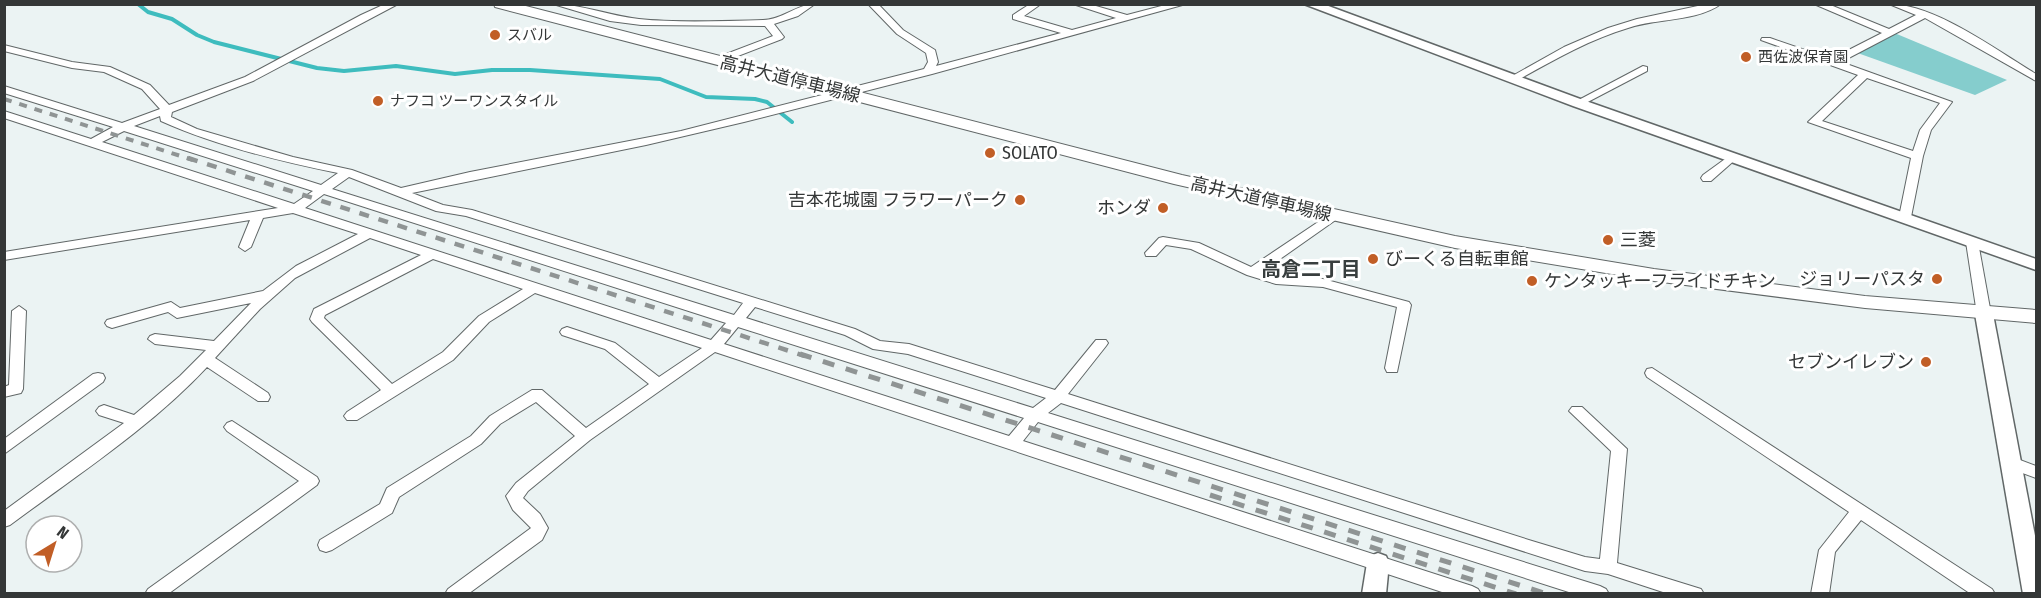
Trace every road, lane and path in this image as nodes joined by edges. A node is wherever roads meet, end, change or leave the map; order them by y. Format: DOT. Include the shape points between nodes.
graph roads {
  1 [pos="394,4"];
  2 [pos="557,4"];
  3 [pos="811,4"];
  4 [pos="872,4"];
  5 [pos="1037,4"];
  6 [pos="1077,4"];
  7 [pos="1182,4"];
  8 [pos="1310,4"];
  9 [pos="1717,4"];
  10 [pos="1818,4"];
  11 [pos="1893,4"];
  12 [pos="514,6"];
  13 [pos="1925,14"];
  14 [pos="1127,18"];
  15 [pos="617,20"];
  16 [pos="768,23"];
  17 [pos="602,31"];
  18 [pos="1891,33"];
  19 [pos="1074,34"];
  20 [pos="1766,40"];
  21 [pos="4,48"];
  22 [pos="717,61"];
  23 [pos="1833,62"];
  24 [pos="1643,69"];
  25 [pos="928,72"];
  26 [pos="1866,74"];
  27 [pos="2037,78"];
  28 [pos="1512,79"];
  29 [pos="4,88"];
  30 [pos="846,94"];
  31 [pos="1578,103"];
  32 [pos="167,110"];
  33 [pos="4,114"];
  34 [pos="124,126"];
  35 [pos="92,143"];
  36 [pos="1732,156"];
  37 [pos="1917,156"];
  38 [pos="348,172"];
  39 [pos="1707,178"];
  40 [pos="323,190"];
  41 [pos="401,192"];
  42 [pos="295,209"];
  43 [pos="258,215"];
  44 [pos="1334,216"];
  45 [pos="1905,218"];
  46 [pos="369,234"];
  47 [pos="1972,242"];
  48 [pos="245,247"];
  49 [pos="1151,253"];
  50 [pos="431,255"];
  51 [pos="4,256"];
  52 [pos="2037,265"];
  53 [pos="1252,272"];
  54 [pos="533,288"];
  55 [pos="266,295"];
  56 [pos="753,301"];
  57 [pos="19,311"];
  58 [pos="1984,314"];
  59 [pos="2037,317"];
  60 [pos="738,320"];
  61 [pos="112,323"];
  62 [pos="567,332"];
  63 [pos="155,339"];
  64 [pos="1101,343"];
  65 [pos="218,346"];
  66 [pos="714,346"];
  67 [pos="206,359"];
  68 [pos="1392,368"];
  69 [pos="1652,373"];
  70 [pos="98,378"];
  71 [pos="657,384"];
  72 [pos="391,391"];
  73 [pos="4,393"];
  74 [pos="263,397"];
  75 [pos="1057,398"];
  76 [pos="104,411"];
  77 [pos="1577,411"];
  78 [pos="1036,414"];
  79 [pos="352,416"];
  80 [pos="135,422"];
  81 [pos="232,427"];
  82 [pos="585,436"];
  83 [pos="1012,443"];
  84 [pos="4,448"];
  85 [pos="2012,463"];
  86 [pos="2037,472"];
  87 [pos="1858,511"];
  88 [pos="4,520"];
  89 [pos="326,545"];
  90 [pos="1378,563"];
  91 [pos="1608,567"];
  92 [pos="154,594"];
  93 [pos="454,594"];
  94 [pos="1374,594"];
  95 [pos="1472,594"];
  96 [pos="1600,594"];
  97 [pos="1695,594"];
  98 [pos="1820,594"];
  99 [pos="1986,594"];
  100 [pos="2035,594"];
  1 -- 32 [label="street" via="249,79"];
  2 -- 15 [label="street"];
  3 -- 16 [label="street"];
  4 -- 25 [label="street" via="900,32 932,52"];
  5 -- 19 [label="street" via="1016,17"];
  6 -- 14 [label="street"];
  7 -- 14 [label="street"];
  8 -- 28 [label="street"];
  9 -- 28 [label="street" via="1682,16 1629,24"];
  10 -- 18 [label="street"];
  11 -- 13 [label="street"];
  12 -- 17 [label="main road, 高井大道停車場線"];
  13 -- 18 [label="street"];
  13 -- 27 [label="street"];
  14 -- 19 [label="street"];
  15 -- 16 [label="street"];
  15 -- 17 [label="street"];
  16 -- 22 [label="street" via="779,37"];
  17 -- 22 [label="main road, 高井大道停車場線"];
  18 -- 23 [label="street"];
  19 -- 25 [label="street"];
  20 -- 23 [label="street"];
  21 -- 32 [label="street" via="106,69 146,87"];
  22 -- 30 [label="main road, 高井大道停車場線"];
  23 -- 26 [label="street"];
  24 -- 31 [label="street"];
  25 -- 30 [label="street"];
  26 -- 37 [label="street" via="1947,102 1926,130"];
  26 -- 37 [label="street" via="1814,122"];
  28 -- 31 [label="street"];
  29 -- 34 [label="street"];
  30 -- 41 [label="street" via="679,134"];
  30 -- 44 [label="main road, 高井大道停車場線"];
  31 -- 36 [label="street"];
  32 -- 34 [label="street"];
  32 -- 38 [label="street" via="165,119 193,131"];
  33 -- 35 [label="street"];
  34 -- 35 [label="street"];
  34 -- 40 [label="street"];
  35 -- 42 [label="street"];
  36 -- 39 [label="street"];
  36 -- 45 [label="street"];
  37 -- 45 [label="street"];
  38 -- 40 [label="street"];
  38 -- 41 [label="street"];
  40 -- 42 [label="street"];
  40 -- 60 [label="street"];
  41 -- 56 [label="street" via="440,208 468,213"];
  42 -- 43 [label="street"];
  42 -- 46 [label="street"];
  43 -- 48 [label="street"];
  43 -- 51 [label="street"];
  44 -- 53 [label="street"];
  44 -- 58 [label="main road, 高井大道停車場線" via="1455,242 1654,275"];
  45 -- 47 [label="street"];
  46 -- 50 [label="street"];
  46 -- 55 [label="street" via="300,269"];
  47 -- 52 [label="street"];
  47 -- 58 [label="street"];
  49 -- 53 [label="street" via="1163,241 1194,246"];
  50 -- 54 [label="street"];
  50 -- 72 [label="street" via="319,312 317,319 366,371"];
  53 -- 68 [label="street" via="1281,281 1323,283 1404,305"];
  54 -- 66 [label="street"];
  54 -- 72 [label="street" via="484,319 448,357"];
  55 -- 61 [label="street" via="177,313 171,307"];
  55 -- 65 [label="street"];
  56 -- 60 [label="street"];
  56 -- 75 [label="street" via="894,350 909,349"];
  57 -- 73 [label="street" via="16,389"];
  58 -- 59 [label="main road, 高井大道停車場線"];
  58 -- 85 [label="street"];
  60 -- 66 [label="street"];
  60 -- 78 [label="street"];
  62 -- 71 [label="street" via="610,346"];
  63 -- 65 [label="street"];
  64 -- 75 [label="street"];
  65 -- 67 [label="street"];
  66 -- 71 [label="street"];
  66 -- 83 [label="street"];
  67 -- 74 [label="street"];
  67 -- 80 [label="street"];
  69 -- 87 [label="street"];
  70 -- 84 [label="street"];
  71 -- 82 [label="street"];
  72 -- 79 [label="street"];
  75 -- 78 [label="street"];
  75 -- 91 [label="street" via="1542,551"];
  76 -- 80 [label="street"];
  77 -- 91 [label="street" via="1619,449"];
  78 -- 83 [label="street"];
  78 -- 96 [label="street"];
  80 -- 88 [label="street"];
  81 -- 92 [label="street" via="310,481"];
  82 -- 89 [label="street" via="537,394 495,420 476,440 393,493 386,508"];
  82 -- 93 [label="street" via="514,496 516,504 537,522 540,528 536,535"];
  83 -- 90 [label="street"];
  85 -- 86 [label="street"];
  85 -- 100 [label="street"];
  87 -- 98 [label="street" via="1827,550"];
  87 -- 99 [label="street"];
  90 -- 94 [label="street"];
  90 -- 95 [label="street"];
  91 -- 97 [label="street"];
}
